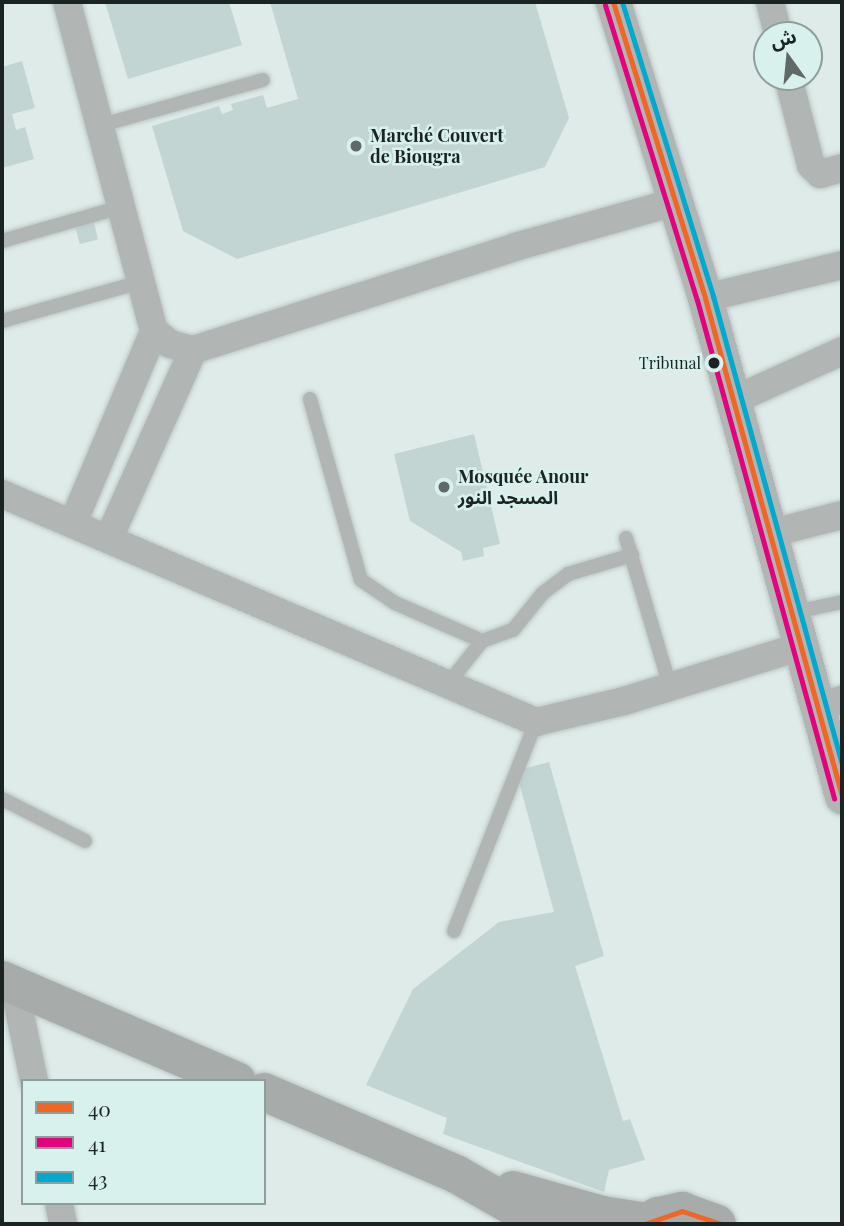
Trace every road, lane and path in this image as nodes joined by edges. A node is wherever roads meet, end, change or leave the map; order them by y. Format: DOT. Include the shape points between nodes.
graph roads {
  1 [pos="67,2"];
  2 [pos="613,2"];
  3 [pos="770,2"];
  4 [pos="775,21"];
  5 [pos="262,80"];
  6 [pos="792,91"];
  7 [pos="98,126"];
  8 [pos="842,168"];
  9 [pos="672,203"];
  10 [pos="121,207"];
  11 [pos="2,242"];
  12 [pos="842,265"];
  13 [pos="141,282"];
  14 [pos="705,298"];
  15 [pos="2,321"];
  16 [pos="154,331"];
  17 [pos="192,351"];
  18 [pos="842,351"];
  19 [pos="310,399"];
  20 [pos="733,401"];
  21 [pos="2,494"];
  22 [pos="842,515"];
  23 [pos="73,523"];
  24 [pos="768,534"];
  25 [pos="109,538"];
  26 [pos="626,538"];
  27 [pos="632,555"];
  28 [pos="842,602"];
  29 [pos="790,614"];
  30 [pos="482,641"];
  31 [pos="799,647"];
  32 [pos="447,685"];
  33 [pos="670,687"];
  34 [pos="830,704"];
  35 [pos="536,722"];
  36 [pos="842,796"];
  37 [pos="2,799"];
  38 [pos="85,841"];
  39 [pos="454,932"];
  40 [pos="8,983"];
  41 [pos="33,1079"];
  42 [pos="232,1079"];
  43 [pos="266,1093"];
  44 [pos="456,1174"];
  45 [pos="59,1205"];
  46 [pos="646,1223"];
  47 [pos="63,1224"];
  48 [pos="544,1224"];
  49 [pos="718,1224"];
  1 -- 7 [label="street"];
  2 -- 9 [label="street"];
  3 -- 4 [label="street"];
  5 -- 7 [label="lane"];
  6 -- 8 [label="street" via="811,165 820,174"];
  7 -- 10 [label="street"];
  9 -- 14 [label="street"];
  9 -- 17 [label="street" via="503,251"];
  10 -- 11 [label="lane"];
  10 -- 13 [label="street"];
  12 -- 14 [label="street"];
  13 -- 15 [label="lane"];
  13 -- 16 [label="street"];
  14 -- 20 [label="street"];
  16 -- 17 [label="street" via="170,344"];
  16 -- 23 [label="street"];
  17 -- 25 [label="street"];
  18 -- 20 [label="street"];
  19 -- 30 [label="lane" via="361,580 395,604"];
  20 -- 24 [label="street"];
  21 -- 23 [label="street"];
  22 -- 24 [label="street"];
  23 -- 25 [label="street"];
  24 -- 29 [label="street"];
  25 -- 32 [label="street" via="199,581"];
  26 -- 27 [label="lane"];
  27 -- 30 [label="lane" via="568,574 543,593 513,630"];
  27 -- 33 [label="lane"];
  28 -- 29 [label="lane"];
  29 -- 31 [label="street"];
  30 -- 32 [label="lane"];
  31 -- 33 [label="street"];
  31 -- 34 [label="street"];
  32 -- 35 [label="street"];
  33 -- 35 [label="street"];
  34 -- 36 [label="street"];
  35 -- 39 [label="lane"];
  37 -- 38 [label="lane"];
  40 -- 41 [label="street"];
  40 -- 42 [label="main road"];
  43 -- 44 [label="main road"];
  44 -- 46 [label="main road"];
  44 -- 48 [label="main road"];
  45 -- 47 [label="street"];
  46 -- 49 [label="main road" via="682,1211"];
}
